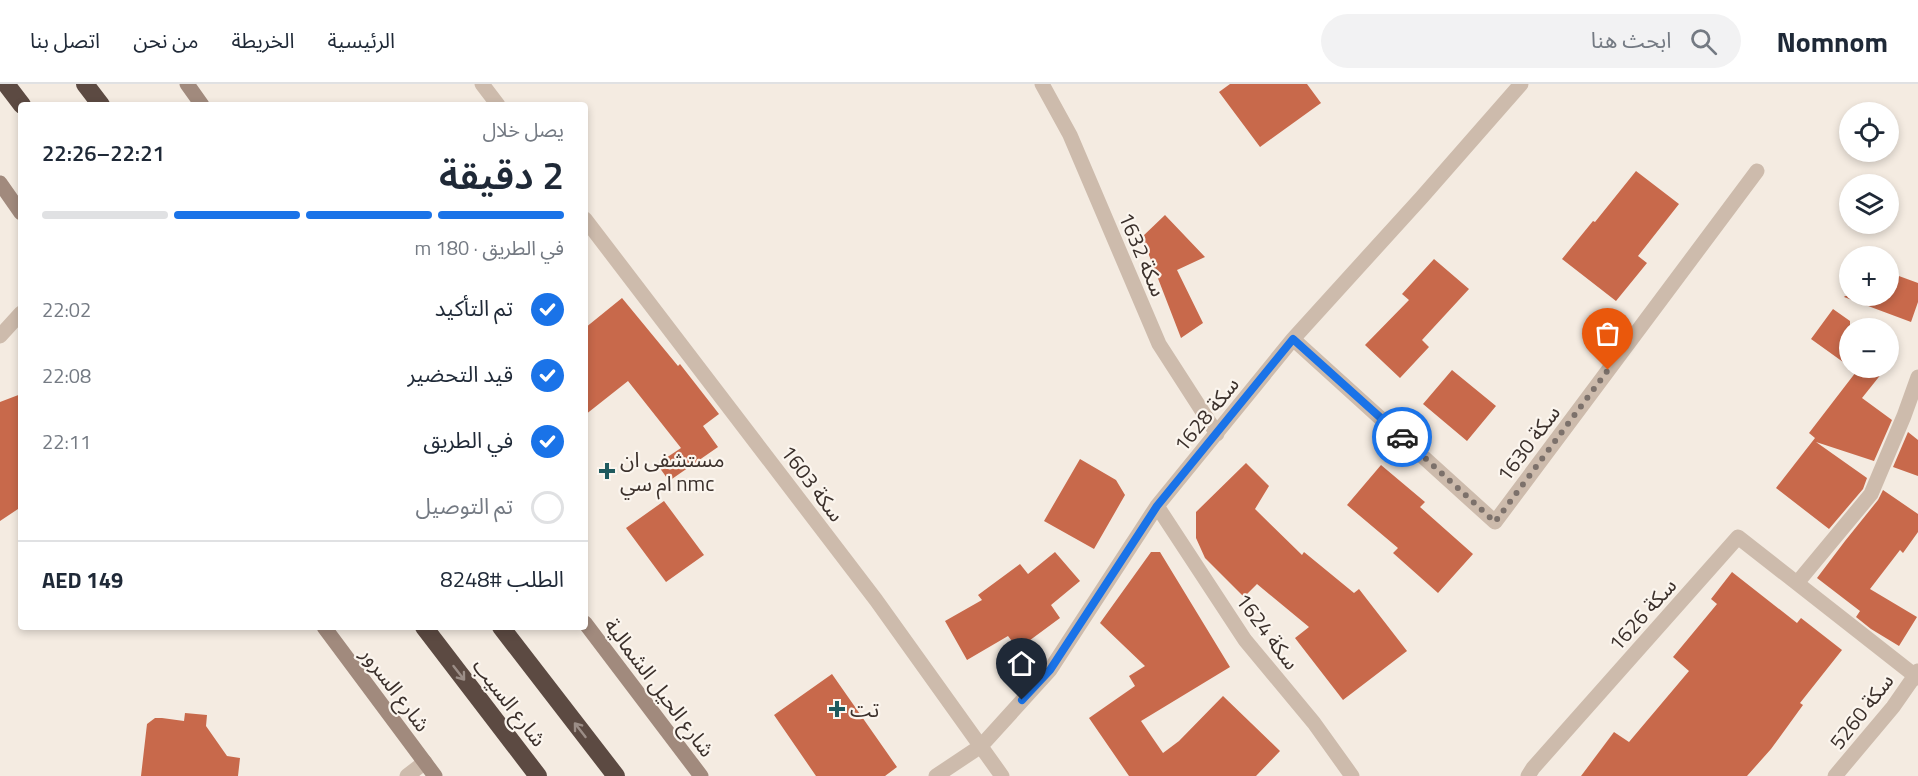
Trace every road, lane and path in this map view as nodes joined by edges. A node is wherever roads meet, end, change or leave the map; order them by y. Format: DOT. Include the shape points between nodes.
graph roads {
  1 [pos="6,84"];
  2 [pos="85,84"];
  3 [pos="187,84"];
  4 [pos="196,84"];
  5 [pos="1042,84"];
  6 [pos="1521,84"];
  7 [pos="489,87"];
  8 [pos="20,102"];
  9 [pos="99,102"];
  10 [pos="200,102"];
  11 [pos="205,102"];
  12 [pos="496,102"];
  13 [pos="1757,171"];
  14 [pos="0,183"];
  15 [pos="18,209"];
  16 [pos="588,223"];
  17 [pos="18,316"];
  18 [pos="0,336"];
  19 [pos="1293,339"];
  20 [pos="1918,377"];
  21 [pos="1216,434"];
  22 [pos="1157,506"];
  23 [pos="1797,583"];
  24 [pos="588,627"];
  25 [pos="326,630"];
  26 [pos="426,630"];
  27 [pos="503,630"];
  28 [pos="1917,675"];
  29 [pos="981,746"];
  30 [pos="425,762"];
  31 [pos="407,776"];
  32 [pos="435,776"];
  33 [pos="538,776"];
  34 [pos="616,776"];
  35 [pos="701,776"];
  36 [pos="936,776"];
  37 [pos="1002,776"];
  38 [pos="1352,776"];
  39 [pos="1528,776"];
  40 [pos="1835,776"];
  1 -- 8 [label="highway"];
  2 -- 9 [label="highway"];
  3 -- 10 [label="street"];
  4 -- 11 [label="street"];
  5 -- 21 [label="street, سكة 1632" via="1070,135 1159,344"];
  6 -- 19 [label="street, سكة 1628"];
  7 -- 12 [label="street"];
  13 -- 19 [label="street, سكة 1630" via="1495,522"];
  14 -- 15 [label="street"];
  16 -- 29 [label="street, سكة 1603" via="876,600"];
  17 -- 18 [label="street"];
  19 -- 21 [label="street, سكة 1628"];
  20 -- 23 [label="street" via="1871,494"];
  21 -- 22 [label="street, سكة 1628"];
  22 -- 29 [label="street, سكة 1628" via="1050,670"];
  22 -- 38 [label="street, سكة 1624" via="1245,639"];
  23 -- 28 [label="street, سكة 1626"];
  23 -- 39 [label="street, سكة 1626" via="1738,537"];
  24 -- 35 [label="street, شارع الحيل الشمالية"];
  25 -- 30 [label="street, شارع السرور"];
  26 -- 33 [label="highway, شارع السيب, one-way"];
  34 -- 27 [label="highway, شارع السيب, one-way"];
  28 -- 40 [label="street, سكة 5260"];
  29 -- 36 [label="street, سكة 1628"];
  29 -- 37 [label="street, سكة 1603"];
  30 -- 31 [label="street"];
  30 -- 32 [label="street, شارع السرور"];
}
